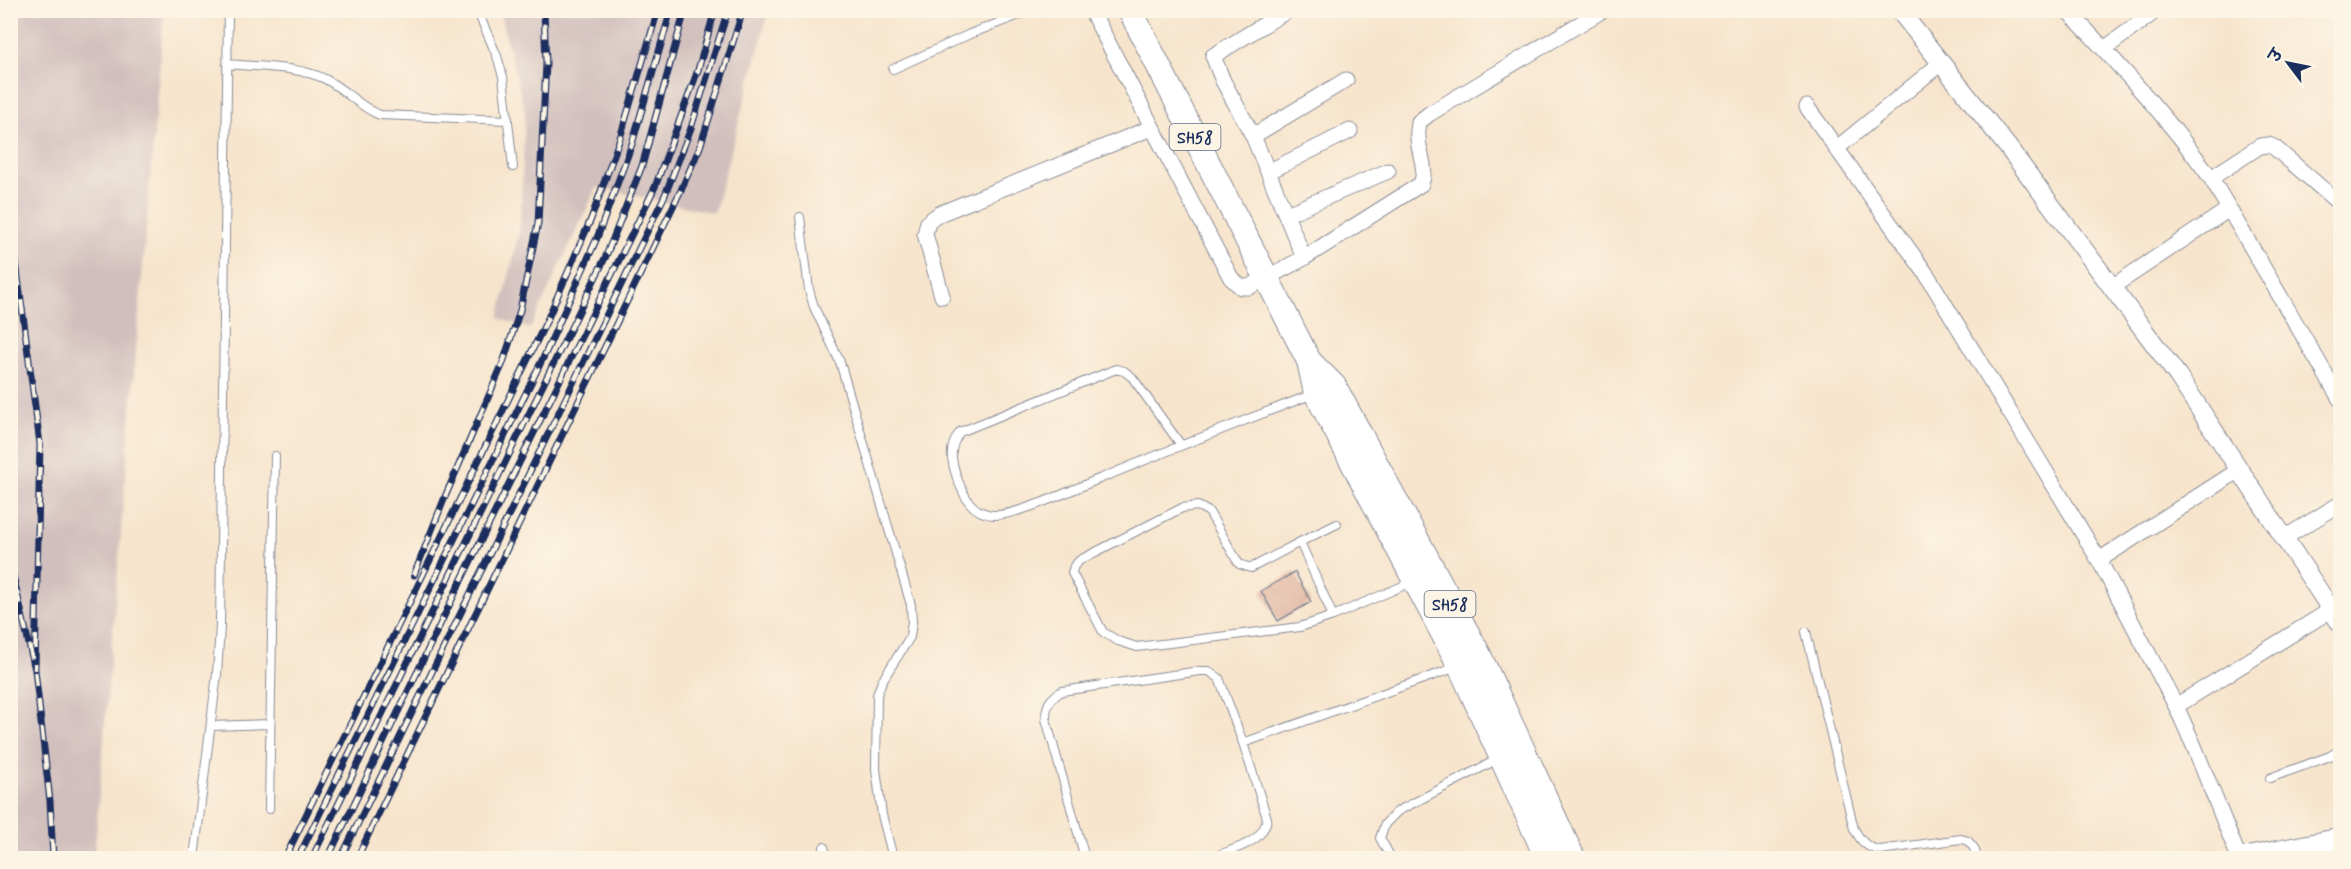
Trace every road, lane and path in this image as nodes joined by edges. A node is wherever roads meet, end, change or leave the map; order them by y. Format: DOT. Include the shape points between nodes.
graph roads {
  1 [pos="228,10"];
  2 [pos="477,10"];
  3 [pos="1032,10"];
  4 [pos="1090,10"];
  5 [pos="1130,10"];
  6 [pos="1288,10"];
  7 [pos="1603,10"];
  8 [pos="1899,10"];
  9 [pos="2067,10"];
  10 [pos="2157,10"];
  11 [pos="2104,49"];
  12 [pos="1941,63"];
  13 [pos="227,64"];
  14 [pos="894,69"];
  15 [pos="1346,80"];
  16 [pos="1806,107"];
  17 [pos="508,120"];
  18 [pos="1151,128"];
  19 [pos="1350,131"];
  20 [pos="1253,136"];
  21 [pos="1836,149"];
  22 [pos="513,167"];
  23 [pos="1388,171"];
  24 [pos="1269,172"];
  25 [pos="2211,178"];
  26 [pos="2340,204"];
  27 [pos="2229,209"];
  28 [pos="1287,214"];
  29 [pos="800,217"];
  30 [pos="1304,258"];
  31 [pos="1264,272"];
  32 [pos="2112,287"];
  33 [pos="942,296"];
  34 [pos="2336,379"];
  35 [pos="1325,390"];
  36 [pos="2340,399"];
  37 [pos="1180,446"];
  38 [pos="275,456"];
  39 [pos="2239,470"];
  40 [pos="2340,504"];
  41 [pos="1337,524"];
  42 [pos="2284,538"];
  43 [pos="1300,542"];
  44 [pos="2099,560"];
  45 [pos="1423,577"];
  46 [pos="1333,616"];
  47 [pos="2336,617"];
  48 [pos="1806,632"];
  49 [pos="1460,666"];
  50 [pos="2175,706"];
  51 [pos="269,724"];
  52 [pos="211,726"];
  53 [pos="1243,743"];
  54 [pos="2340,750"];
  55 [pos="1501,757"];
  56 [pos="2270,778"];
  57 [pos="269,809"];
  58 [pos="2340,839"];
  59 [pos="824,847"];
  60 [pos="194,858"];
  61 [pos="827,858"];
  62 [pos="893,858"];
  63 [pos="1085,858"];
  64 [pos="1211,858"];
  65 [pos="1391,858"];
  66 [pos="1546,858"];
  67 [pos="1573,858"];
  68 [pos="1977,858"];
  69 [pos="2239,858"];
  70 [pos="2245,858"];
  1 -- 13 [label="lane"];
  2 -- 17 [label="lane" via="500,67"];
  3 -- 14 [label="lane"];
  4 -- 18 [label="street"];
  5 -- 31 [label="main road, SH58"];
  6 -- 20 [label="street" via="1213,56"];
  7 -- 30 [label="street" via="1419,122 1417,138 1424,163 1421,184"];
  8 -- 12 [label="street"];
  9 -- 11 [label="street"];
  10 -- 11 [label="street"];
  11 -- 25 [label="street"];
  12 -- 21 [label="street"];
  12 -- 32 [label="street"];
  13 -- 17 [label="lane" via="309,73 334,83 357,103 380,115"];
  13 -- 52 [label="lane" via="221,597"];
  15 -- 20 [label="street"];
  16 -- 21 [label="street"];
  17 -- 22 [label="lane"];
  18 -- 31 [label="street" via="1231,278 1241,287 1249,287"];
  18 -- 33 [label="street" via="939,214 928,222 925,234"];
  19 -- 24 [label="street"];
  20 -- 24 [label="street"];
  21 -- 44 [label="street" via="1927,275"];
  23 -- 28 [label="street"];
  24 -- 28 [label="street"];
  25 -- 26 [label="street" via="2260,146 2269,145"];
  25 -- 27 [label="street"];
  27 -- 32 [label="street"];
  27 -- 34 [label="street"];
  28 -- 30 [label="street"];
  29 -- 62 [label="lane" via="813,307 840,362 911,605 910,637 882,681 877,703 876,769"];
  30 -- 31 [label="street"];
  31 -- 35 [label="main road, SH58"];
  32 -- 39 [label="street" via="2178,376"];
  34 -- 36 [label="street"];
  35 -- 37 [label="lane"];
  35 -- 45 [label="main road, SH58"];
  37 -- 37 [label="lane" via="1001,515 990,515 969,505 950,458 951,446 960,432 1116,369 1132,377"];
  38 -- 51 [label="lane"];
  39 -- 42 [label="street"];
  39 -- 44 [label="street"];
  40 -- 42 [label="street"];
  41 -- 43 [label="lane"];
  42 -- 47 [label="street"];
  43 -- 46 [label="lane"];
  43 -- 46 [label="lane" via="1251,568 1243,567 1209,512 1198,506 1182,508 1080,560 1072,573 1103,632 1118,642 1137,647 1300,627"];
  44 -- 50 [label="street"];
  45 -- 46 [label="lane"];
  45 -- 49 [label="main road, SH58"];
  45 -- 67 [label="main road, SH58" via="1479,655"];
  47 -- 50 [label="street"];
  48 -- 68 [label="lane" via="1854,829 1861,840 1869,849 1880,850 1961,839 1974,848"];
  49 -- 53 [label="lane"];
  49 -- 55 [label="main road, SH58"];
  50 -- 69 [label="street"];
  51 -- 52 [label="lane"];
  51 -- 57 [label="lane"];
  52 -- 60 [label="lane"];
  53 -- 63 [label="lane" via="1219,678 1209,671 1062,692 1050,698 1046,719"];
  53 -- 64 [label="lane" via="1267,818 1266,830 1257,839"];
  54 -- 56 [label="lane"];
  55 -- 65 [label="lane" via="1398,811 1385,824 1380,838"];
  55 -- 66 [label="main road, SH58"];
  58 -- 70 [label="main road"];
  59 -- 61 [label="lane"];
}
